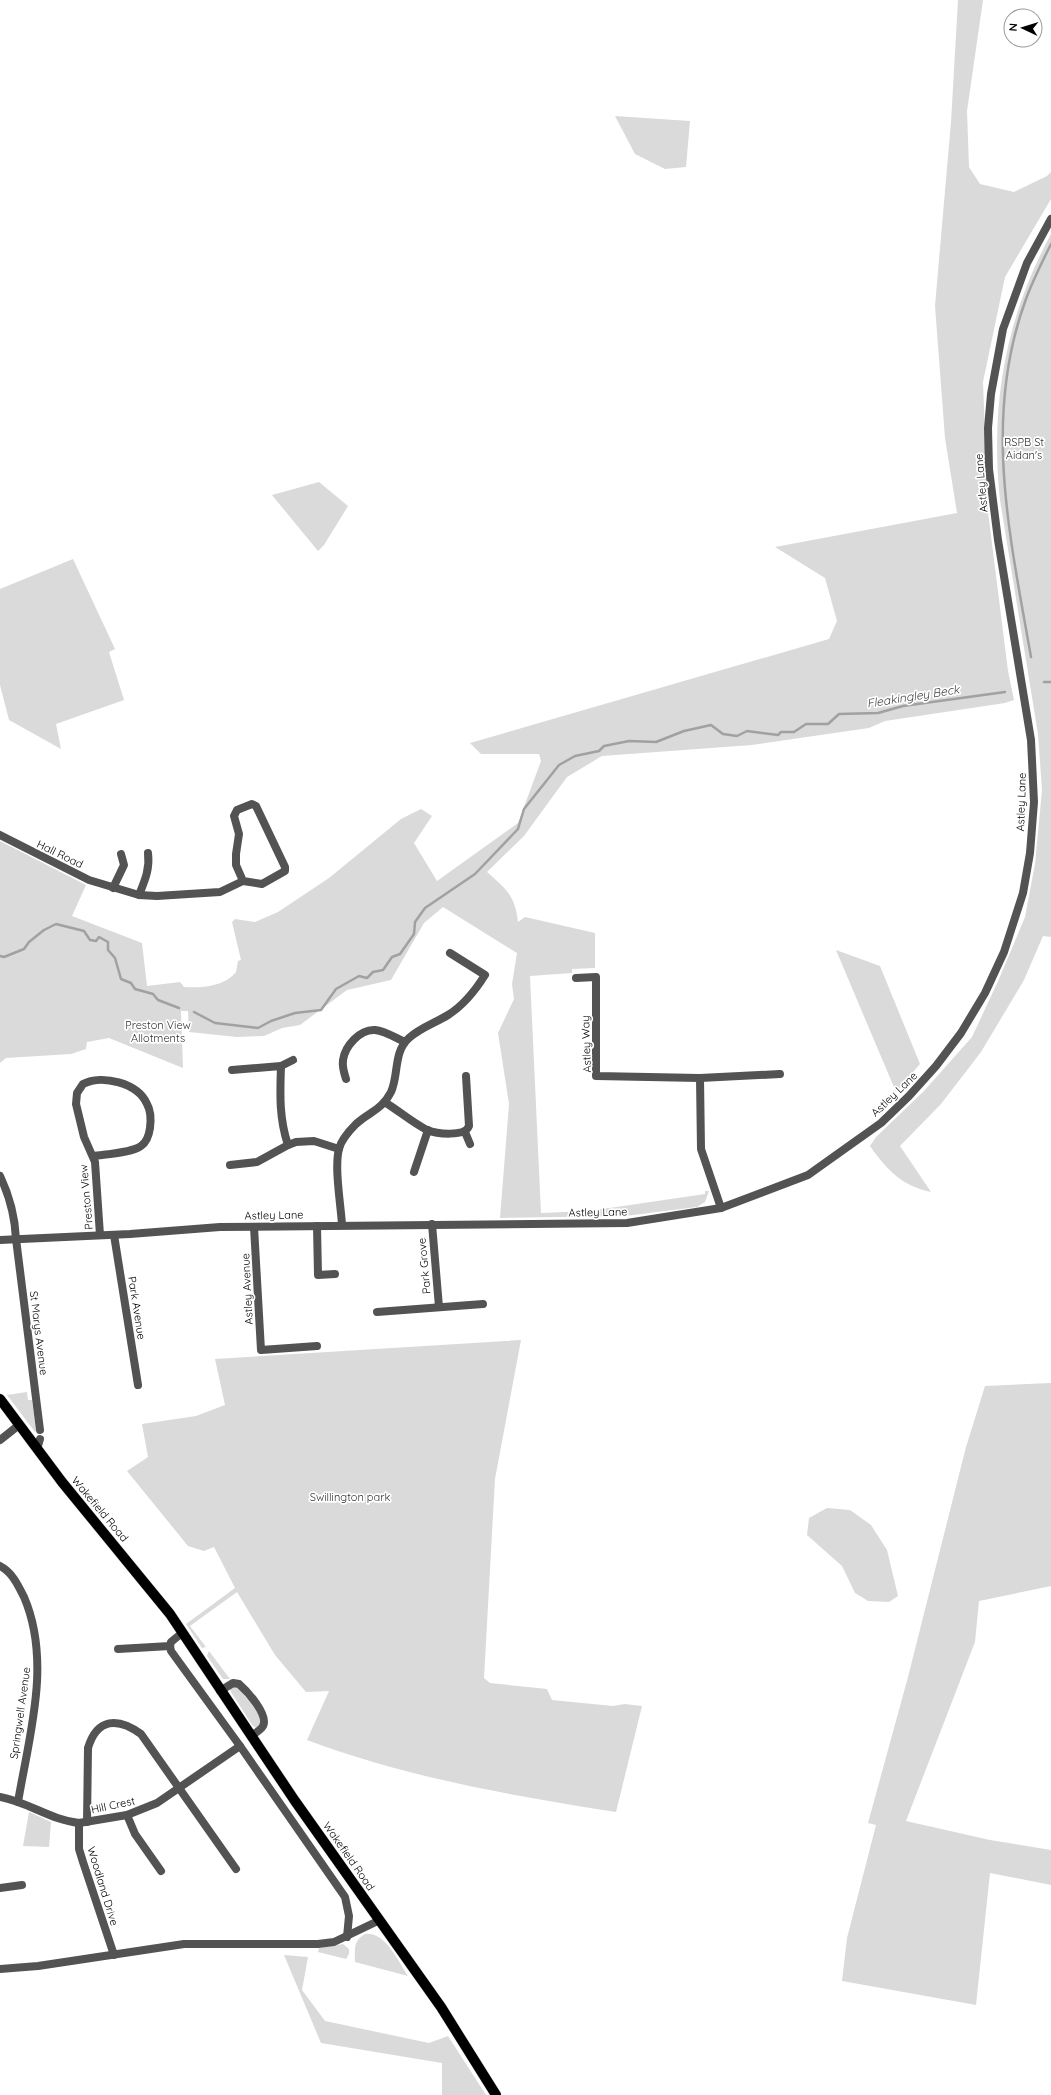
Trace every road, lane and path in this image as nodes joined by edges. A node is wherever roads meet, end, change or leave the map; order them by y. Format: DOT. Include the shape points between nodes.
graph roads {
  1 [pos="1051,219"];
  2 [pos="0,835"];
  3 [pos="148,853"];
  4 [pos="121,854"];
  5 [pos="243,881"];
  6 [pos="113,888"];
  7 [pos="140,895"];
  8 [pos="450,953"];
  9 [pos="576,978"];
  10 [pos="405,1042"];
  11 [pos="293,1060"];
  12 [pos="281,1066"];
  13 [pos="232,1070"];
  14 [pos="780,1074"];
  15 [pos="466,1076"];
  16 [pos="700,1078"];
  17 [pos="346,1079"];
  18 [pos="386,1103"];
  19 [pos="428,1130"];
  20 [pos="464,1132"];
  21 [pos="470,1144"];
  22 [pos="288,1145"];
  23 [pos="339,1149"];
  24 [pos="93,1156"];
  25 [pos="230,1165"];
  26 [pos="414,1172"];
  27 [pos="0,1176"];
  28 [pos="721,1208"];
  29 [pos="432,1224"];
  30 [pos="342,1225"];
  31 [pos="316,1226"];
  32 [pos="254,1227"];
  33 [pos="100,1235"];
  34 [pos="114,1235"];
  35 [pos="16,1239"];
  36 [pos="0,1240"];
  37 [pos="334,1274"];
  38 [pos="482,1304"];
  39 [pos="439,1307"];
  40 [pos="377,1312"];
  41 [pos="316,1346"];
  42 [pos="138,1385"];
  43 [pos="0,1399"];
  44 [pos="19,1425"];
  45 [pos="40,1430"];
  46 [pos="0,1440"];
  47 [pos="0,1566"];
  48 [pos="182,1633"];
  49 [pos="170,1646"];
  50 [pos="118,1649"];
  51 [pos="220,1691"];
  52 [pos="251,1736"];
  53 [pos="240,1746"];
  54 [pos="178,1787"];
  55 [pos="0,1797"];
  56 [pos="18,1802"];
  57 [pos="127,1815"];
  58 [pos="83,1822"];
  59 [pos="236,1869"];
  60 [pos="161,1871"];
  61 [pos="22,1884"];
  62 [pos="0,1888"];
  63 [pos="380,1920"];
  64 [pos="347,1937"];
  65 [pos="114,1955"];
  66 [pos="0,1969"];
  67 [pos="496,2095"];
  1 -- 28 [label="street, Astley Lane" via="1027,263 1003,329 991,394 988,428 989,469 1024,692 1034,802 1022,893 1004,952 985,993 961,1032 936,1066 881,1123 808,1175"];
  2 -- 6 [label="street, Hall Road" via="56,865"];
  3 -- 7 [label="street" via="148,874"];
  4 -- 6 [label="street" via="124,865"];
  5 -- 5 [label="street" via="262,884 282,874 285,869 256,806 252,804 237,810 234,816 239,834 236,865"];
  5 -- 7 [label="street, Hall Road" via="220,892"];
  6 -- 7 [label="street, Hall Road"];
  8 -- 10 [label="street" via="487,977 464,1003"];
  9 -- 16 [label="street, Astley Way" via="596,977 596,1076"];
  10 -- 17 [label="street" via="376,1030 362,1033 356,1037 344,1056"];
  10 -- 18 [label="street" via="399,1054"];
  11 -- 12 [label="street"];
  12 -- 13 [label="street"];
  12 -- 22 [label="street" via="279,1108"];
  14 -- 16 [label="street, Astley Way"];
  15 -- 20 [label="street" via="469,1123"];
  16 -- 28 [label="street" via="701,1149"];
  18 -- 19 [label="street"];
  18 -- 23 [label="street" via="357,1123"];
  19 -- 20 [label="street" via="459,1134"];
  19 -- 26 [label="street"];
  20 -- 21 [label="street"];
  22 -- 23 [label="street" via="314,1141"];
  22 -- 25 [label="street" via="257,1162"];
  23 -- 30 [label="street"];
  24 -- 24 [label="street, Preston View" via="84,1137 76,1104 80,1088 98,1079 116,1082 133,1089 143,1097 149,1109 150,1126 146,1142 137,1149"];
  24 -- 33 [label="street, Preston View"];
  27 -- 35 [label="street, St Marys Avenue" via="12,1205"];
  28 -- 29 [label="street, Astley Lane" via="627,1223"];
  29 -- 30 [label="street, Astley Lane"];
  29 -- 39 [label="street, Park Grove"];
  30 -- 31 [label="street, Astley Lane"];
  31 -- 32 [label="street, Astley Lane"];
  31 -- 37 [label="street" via="318,1275"];
  32 -- 34 [label="street, Astley Lane"];
  32 -- 41 [label="street, Astley Avenue" via="261,1350"];
  33 -- 34 [label="street, Astley Lane"];
  33 -- 35 [label="street, Astley Lane"];
  34 -- 42 [label="street, Park Avenue"];
  35 -- 36 [label="street, Astley Lane"];
  35 -- 45 [label="street, St Marys Avenue"];
  38 -- 39 [label="street, Park Grove"];
  39 -- 40 [label="street, Park Grove"];
  43 -- 44 [label="main road, Wakefield Road"];
  44 -- 46 [label="street"];
  44 -- 48 [label="main road, Wakefield Road" via="38,1444 151,1589"];
  47 -- 56 [label="street, Springwell Avenue" via="13,1577 26,1601 33,1625 37,1655 34,1703"];
  48 -- 49 [label="street"];
  48 -- 51 [label="main road, Wakefield Road"];
  49 -- 50 [label="street"];
  49 -- 53 [label="street" via="171,1651"];
  51 -- 52 [label="main road, Wakefield Road"];
  51 -- 52 [label="street" via="233,1683 239,1684 264,1715 265,1722 262,1728"];
  52 -- 63 [label="main road, Wakefield Road"];
  53 -- 54 [label="street, Hill Crest"];
  53 -- 64 [label="street" via="345,1897 349,1916"];
  54 -- 57 [label="street, Hill Crest" via="157,1803"];
  54 -- 58 [label="street, Woodland Drive" via="141,1734 124,1724 104,1725 96,1729 88,1748"];
  54 -- 59 [label="street, Woodland Drive"];
  55 -- 56 [label="street, Hill Crest"];
  56 -- 58 [label="street, Hill Crest" via="52,1817"];
  57 -- 58 [label="street, Hill Crest"];
  57 -- 60 [label="street" via="135,1834"];
  58 -- 65 [label="street, Woodland Drive" via="79,1849"];
  61 -- 62 [label="street"];
  63 -- 64 [label="street"];
  63 -- 67 [label="main road, Wakefield Road" via="441,2007"];
  64 -- 65 [label="street" via="318,1944 184,1944"];
  65 -- 66 [label="street"];
}
